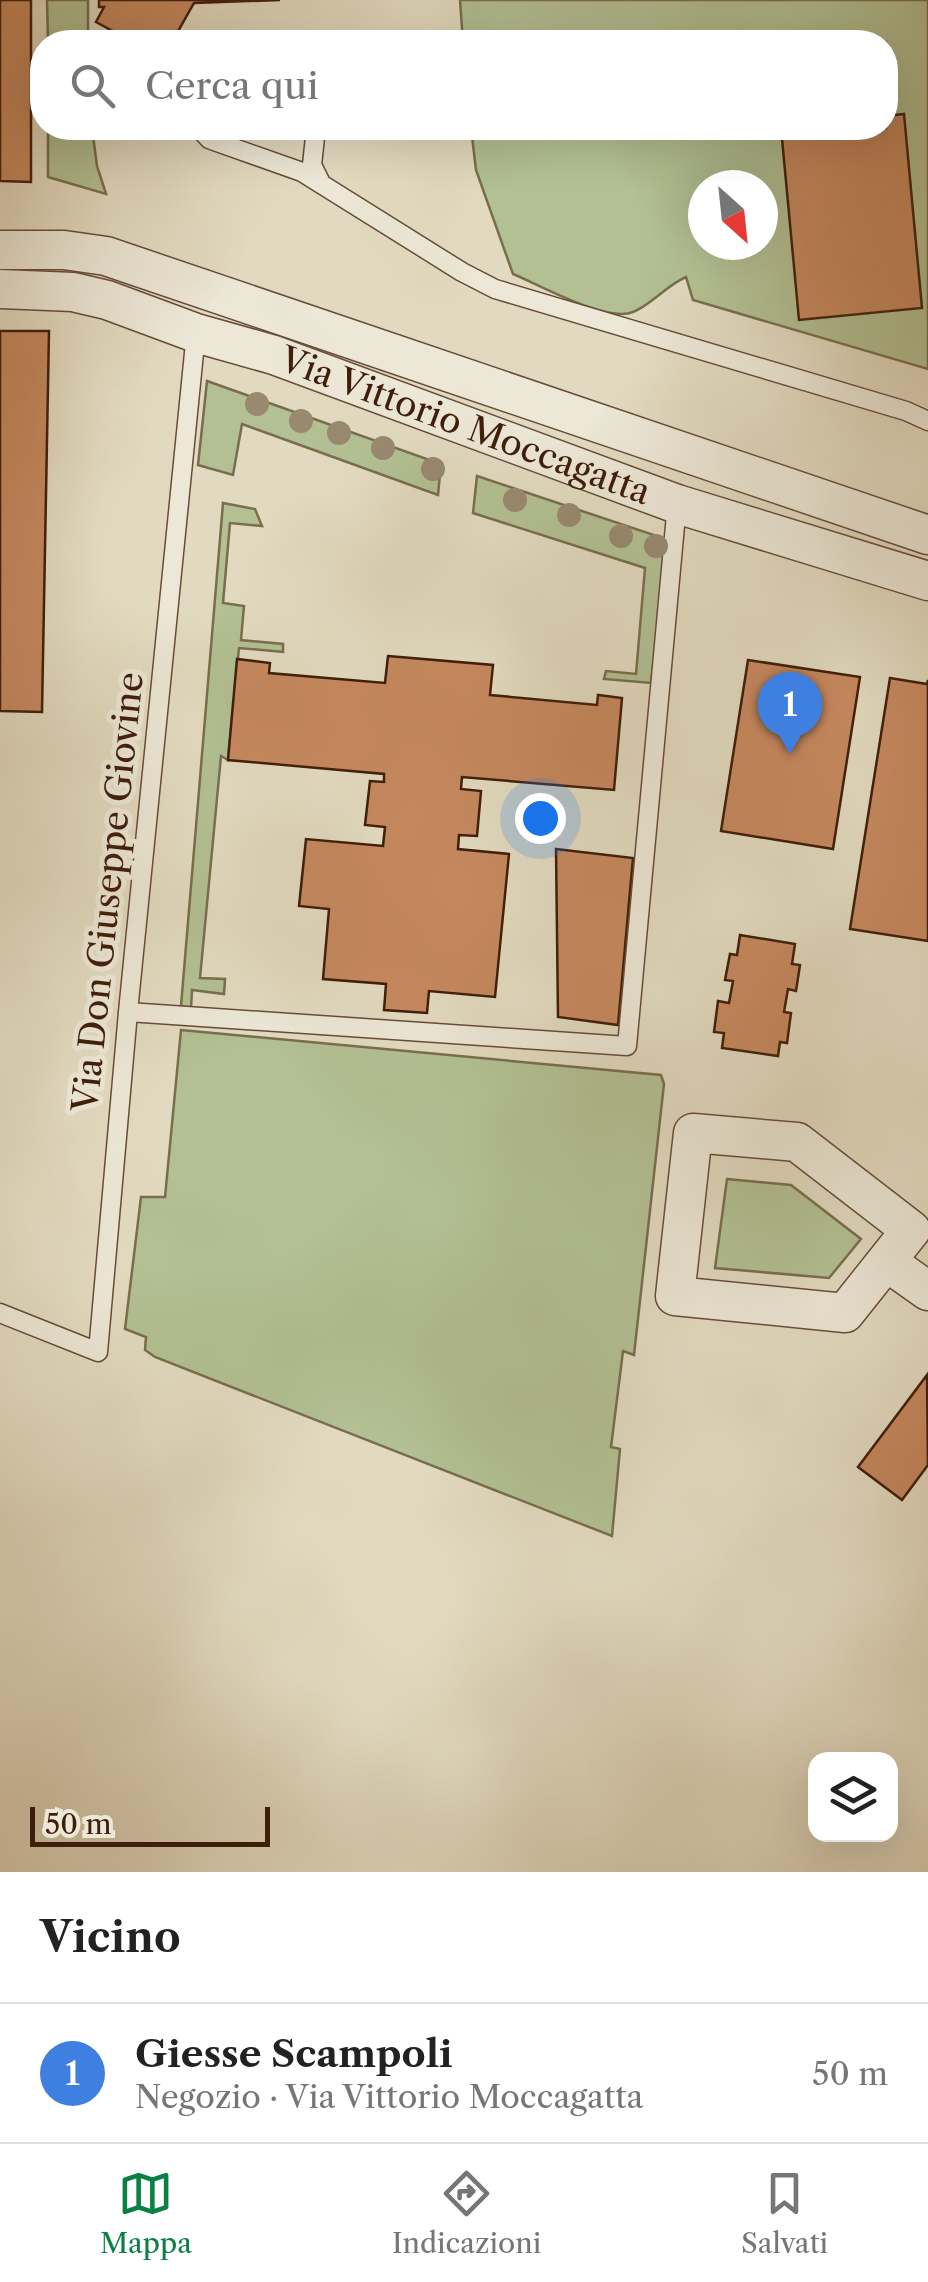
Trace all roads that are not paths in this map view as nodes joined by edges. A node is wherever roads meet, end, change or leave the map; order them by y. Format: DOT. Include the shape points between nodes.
graph roads {
  1 [pos="215,140"];
  2 [pos="315,140"];
  3 [pos="329,190"];
  4 [pos="0,250"];
  5 [pos="0,289"];
  6 [pos="196,333"];
  7 [pos="928,421"];
  8 [pos="676,504"];
  9 [pos="928,535"];
  10 [pos="928,581"];
  11 [pos="128,1012"];
  12 [pos="887,1262"];
  13 [pos="928,1292"];
  14 [pos="0,1313"];
  1 -- 3 [label="lane" via="293,168"];
  2 -- 3 [label="lane" via="312,165"];
  3 -- 7 [label="lane" via="494,289"];
  4 -- 9 [label="street, Via Vittorio Moccagatta" via="106,256"];
  5 -- 6 [label="street, Via Vittorio Moccagatta" via="89,294"];
  6 -- 8 [label="street, Via Vittorio Moccagatta" via="274,355"];
  6 -- 11 [label="lane, Via Don Giuseppe Giovine"];
  8 -- 10 [label="street, Via Vittorio Moccagatta"];
  8 -- 11 [label="lane" via="626,1046"];
  11 -- 14 [label="lane, Via Don Giuseppe Giovine" via="98,1352"];
  12 -- 12 [label="street" via="911,1230 797,1142 694,1133 675,1296 845,1313"];
  12 -- 13 [label="street"];
}
